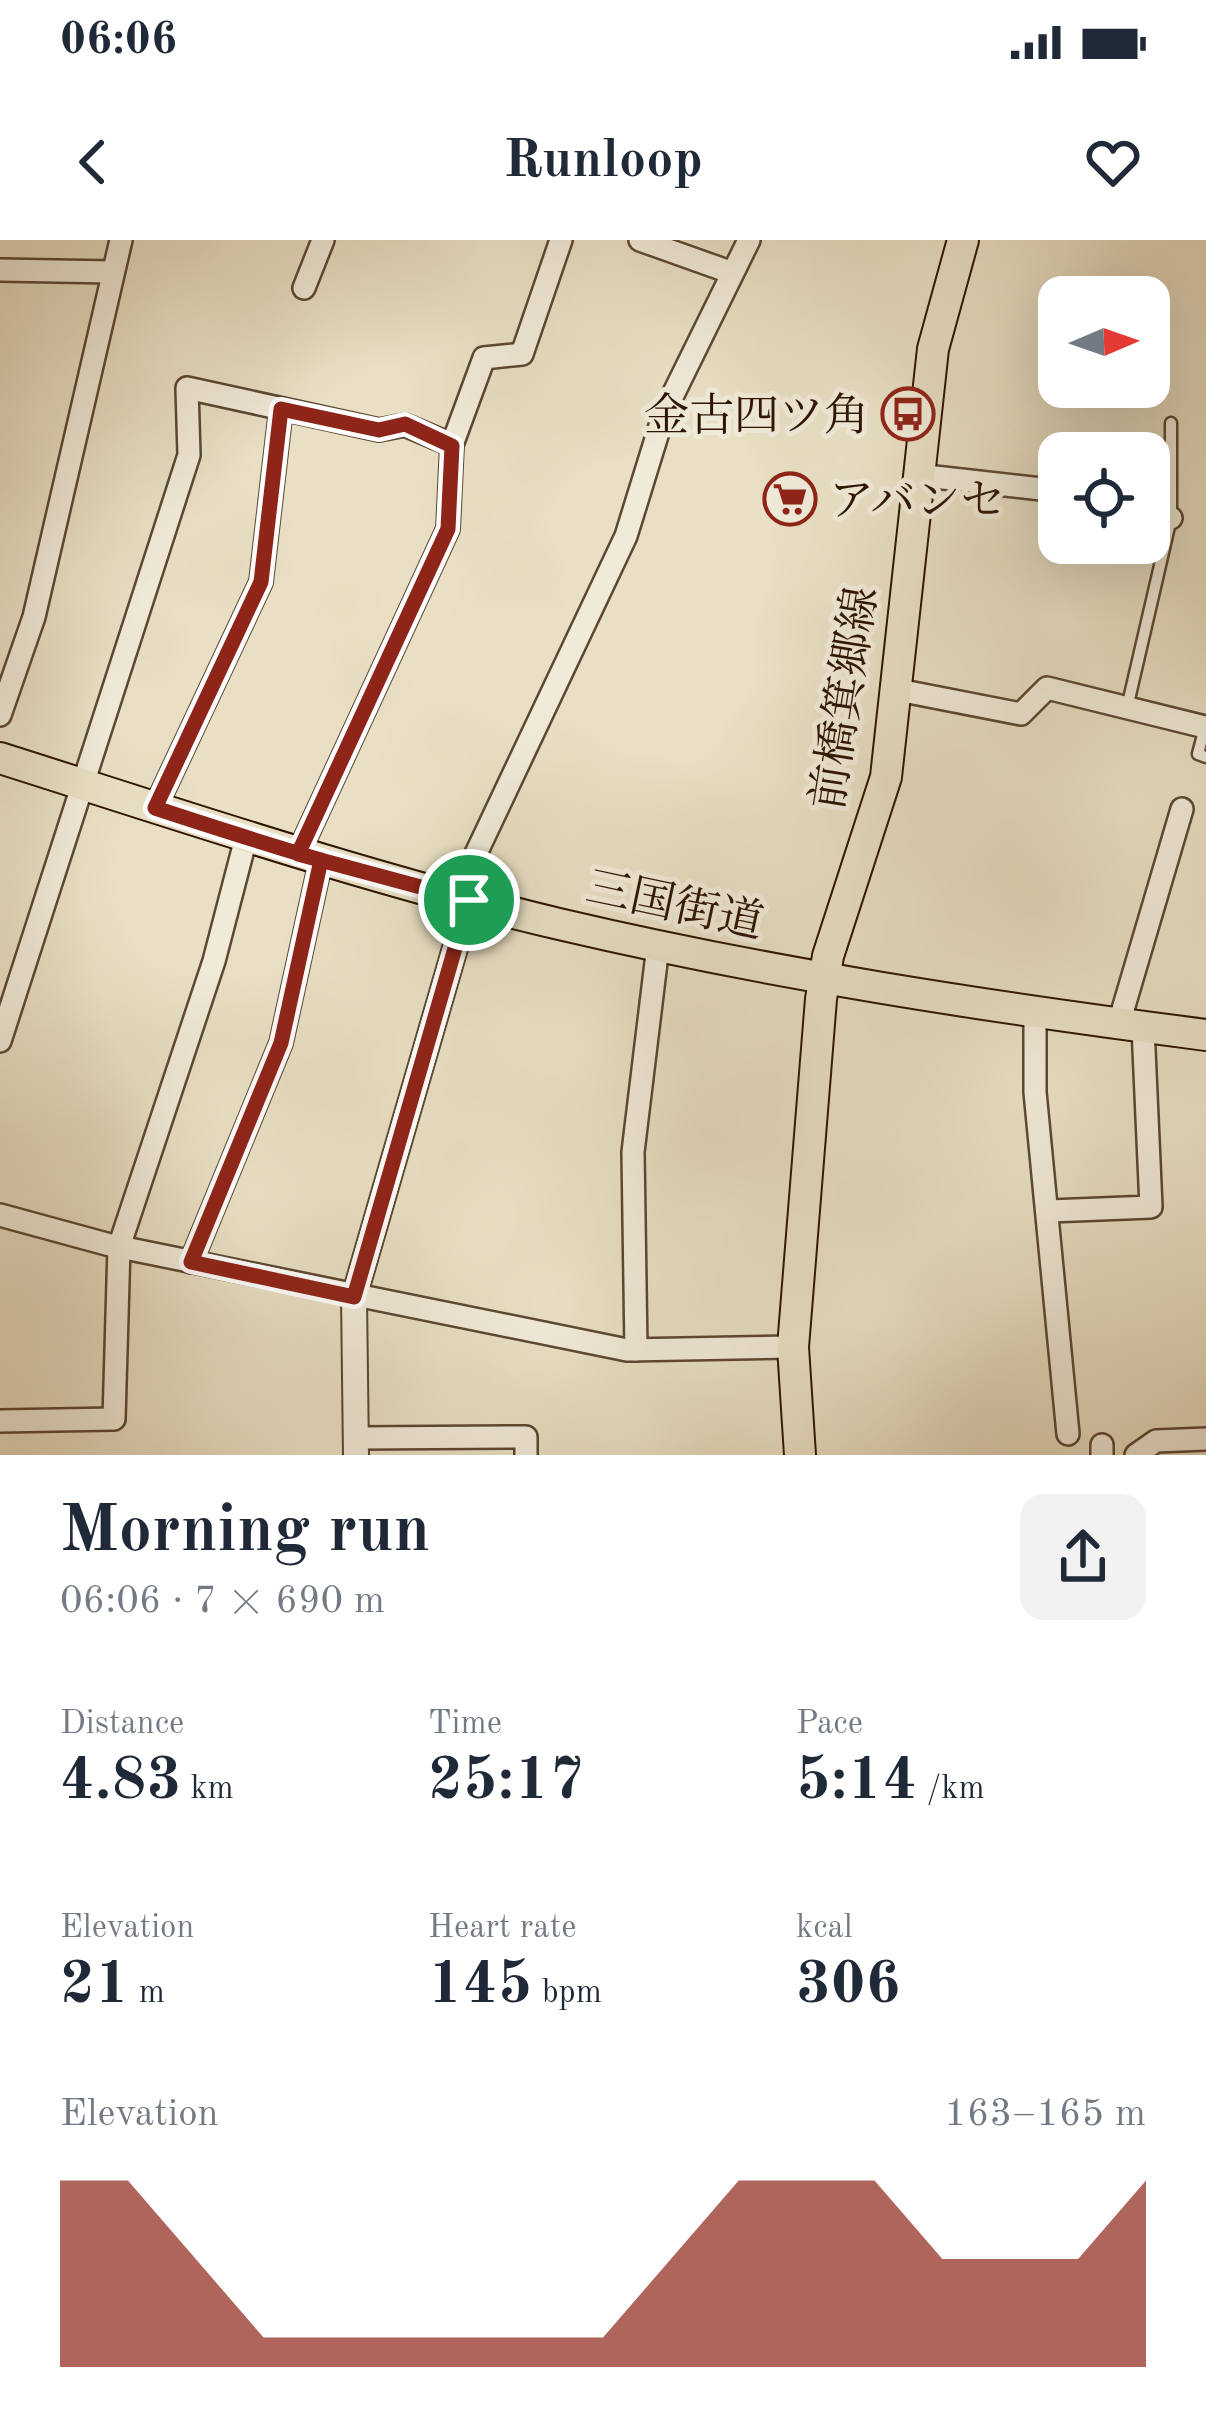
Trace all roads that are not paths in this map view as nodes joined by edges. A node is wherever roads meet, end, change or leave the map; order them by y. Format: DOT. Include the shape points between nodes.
graph roads {
  1 [pos="121,240"];
  2 [pos="323,240"];
  3 [pos="561,240"];
  4 [pos="640,240"];
  5 [pos="749,240"];
  6 [pos="963,240"];
  7 [pos="0,270"];
  8 [pos="113,272"];
  9 [pos="730,272"];
  10 [pos="304,288"];
  11 [pos="281,409"];
  12 [pos="1171,423"];
  13 [pos="1170,432"];
  14 [pos="452,446"];
  15 [pos="916,476"];
  16 [pos="1038,489"];
  17 [pos="1152,564"];
  18 [pos="898,690"];
  19 [pos="1127,708"];
  20 [pos="0,715"];
  21 [pos="1205,727"];
  22 [pos="0,758"];
  23 [pos="1206,758"];
  24 [pos="81,784"];
  25 [pos="155,808"];
  26 [pos="1181,809"];
  27 [pos="246,838"];
  28 [pos="309,857"];
  29 [pos="469,900"];
  30 [pos="658,946"];
  31 [pos="824,979"];
  32 [pos="1035,1010"];
  33 [pos="1131,1025"];
  34 [pos="1206,1035"];
  35 [pos="0,1041"];
  36 [pos="1050,1211"];
  37 [pos="0,1214"];
  38 [pos="119,1247"];
  39 [pos="191,1262"];
  40 [pos="354,1297"];
  41 [pos="793,1347"];
  42 [pos="636,1350"];
  43 [pos="0,1421"];
  44 [pos="1068,1434"];
  45 [pos="1206,1439"];
  46 [pos="356,1447"];
  47 [pos="526,1455"];
  48 [pos="800,1455"];
  49 [pos="1136,1455"];
  1 -- 8 [label="street"];
  2 -- 10 [label="street"];
  3 -- 14 [label="street" via="523,354 484,358"];
  4 -- 9 [label="street"];
  5 -- 9 [label="street"];
  6 -- 15 [label="main road, 前橋箕郷線" via="933,350"];
  7 -- 8 [label="street"];
  8 -- 20 [label="street" via="34,616"];
  9 -- 29 [label="street" via="664,413 626,536 464,879"];
  11 -- 14 [label="street" via="379,430 405,424"];
  11 -- 24 [label="street" via="187,388 189,455"];
  11 -- 25 [label="street" via="261,582"];
  12 -- 13 [label="lane"];
  14 -- 28 [label="street" via="448,529"];
  15 -- 16 [label="street"];
  15 -- 18 [label="main road, 前橋箕郷線"];
  17 -- 19 [label="lane"];
  18 -- 19 [label="street" via="1021,714 1047,688"];
  18 -- 31 [label="main road, 前橋箕郷線" via="886,776"];
  19 -- 21 [label="street"];
  21 -- 23 [label="lane" via="1198,754"];
  22 -- 24 [label="main road, 三国街道"];
  24 -- 25 [label="main road, 三国街道"];
  24 -- 35 [label="street"];
  25 -- 27 [label="main road, 三国街道"];
  26 -- 33 [label="street"];
  27 -- 28 [label="main road, 三国街道"];
  27 -- 38 [label="street"];
  28 -- 29 [label="main road, 三国街道"];
  28 -- 39 [label="street" via="281,1043"];
  29 -- 30 [label="main road, 三国街道"];
  29 -- 40 [label="street"];
  30 -- 31 [label="main road, 三国街道"];
  30 -- 42 [label="street" via="633,1152"];
  31 -- 32 [label="main road, 三国街道"];
  31 -- 41 [label="main road, 前橋箕郷線"];
  32 -- 33 [label="main road, 三国街道"];
  32 -- 36 [label="street" via="1035,1092"];
  33 -- 34 [label="main road, 三国街道"];
  33 -- 36 [label="street" via="1151,1207"];
  36 -- 44 [label="street"];
  37 -- 38 [label="street"];
  38 -- 39 [label="street"];
  38 -- 43 [label="street" via="114,1419"];
  39 -- 40 [label="street"];
  40 -- 42 [label="street"];
  40 -- 46 [label="street"];
  41 -- 42 [label="street"];
  41 -- 48 [label="main road, 前橋箕郷線"];
  45 -- 49 [label="street" via="1156,1441"];
  46 -- 47 [label="street" via="526,1437"];
}
